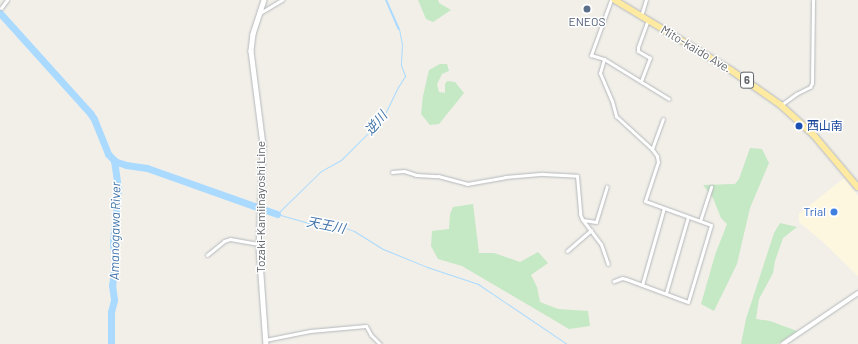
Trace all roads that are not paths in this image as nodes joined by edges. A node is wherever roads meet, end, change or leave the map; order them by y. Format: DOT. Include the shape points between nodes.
graph roads {
  1 [pos="6,0"];
  2 [pos="264,0"];
  3 [pos="282,0"];
  4 [pos="611,0"];
  5 [pos="615,0"];
  6 [pos="646,0"];
  7 [pos="813,0"];
  8 [pos="2,8"];
  9 [pos="260,13"];
  10 [pos="641,16"];
  11 [pos="648,20"];
  12 [pos="604,59"];
  13 [pos="641,81"];
  14 [pos="669,99"];
  15 [pos="781,105"];
  16 [pos="663,119"];
  17 [pos="652,148"];
  18 [pos="392,172"];
  19 [pos="858,177"];
  20 [pos="857,186"];
  21 [pos="607,187"];
  22 [pos="711,187"];
  23 [pos="664,208"];
  24 [pos="688,217"];
  25 [pos="583,220"];
  26 [pos="700,221"];
  27 [pos="590,230"];
  28 [pos="259,244"];
  29 [pos="567,252"];
  30 [pos="207,255"];
  31 [pos="608,264"];
  32 [pos="614,281"];
  33 [pos="642,285"];
  34 [pos="858,293"];
  35 [pos="666,294"];
  36 [pos="266,342"];
  37 [pos="380,344"];
  38 [pos="783,344"];
  1 -- 8 [label="street"];
  2 -- 9 [label="main road, Tozaki-Kamiinayoshi Line"];
  3 -- 9 [label="street"];
  4 -- 12 [label="street" via="591,55"];
  5 -- 10 [label="highway, Mito-kaido Ave. / 6"];
  6 -- 10 [label="street"];
  7 -- 15 [label="street" via="812,83 810,87"];
  9 -- 28 [label="main road, Tozaki-Kamiinayoshi Line" via="251,51 263,142"];
  10 -- 11 [label="highway, Mito-kaido Ave. / 6"];
  11 -- 13 [label="street" via="638,47 638,51 650,58"];
  11 -- 15 [label="highway, Mito-kaido Ave. / 6" via="731,70"];
  12 -- 13 [label="street"];
  12 -- 17 [label="street" via="600,73 616,116"];
  13 -- 14 [label="street"];
  15 -- 20 [label="highway, Mito-kaido Ave. / 6" via="814,135"];
  16 -- 17 [label="street"];
  17 -- 23 [label="street" via="658,162 645,201"];
  18 -- 25 [label="street" via="404,171 416,175 438,176 466,184 543,174 577,176 579,206"];
  19 -- 20 [label="street"];
  21 -- 25 [label="street" via="596,222"];
  22 -- 26 [label="street"];
  23 -- 24 [label="street"];
  23 -- 33 [label="street"];
  24 -- 26 [label="street"];
  24 -- 35 [label="street"];
  25 -- 27 [label="street"];
  26 -- 35 [label="street" via="711,225 688,302"];
  27 -- 29 [label="street"];
  27 -- 31 [label="street" via="601,244"];
  28 -- 30 [label="street" via="230,239"];
  28 -- 36 [label="main road, Tozaki-Kamiinayoshi Line"];
  32 -- 33 [label="street" via="622,278"];
  33 -- 35 [label="street"];
  34 -- 38 [label="street"];
  36 -- 37 [label="street" via="310,331 366,326"];
}
